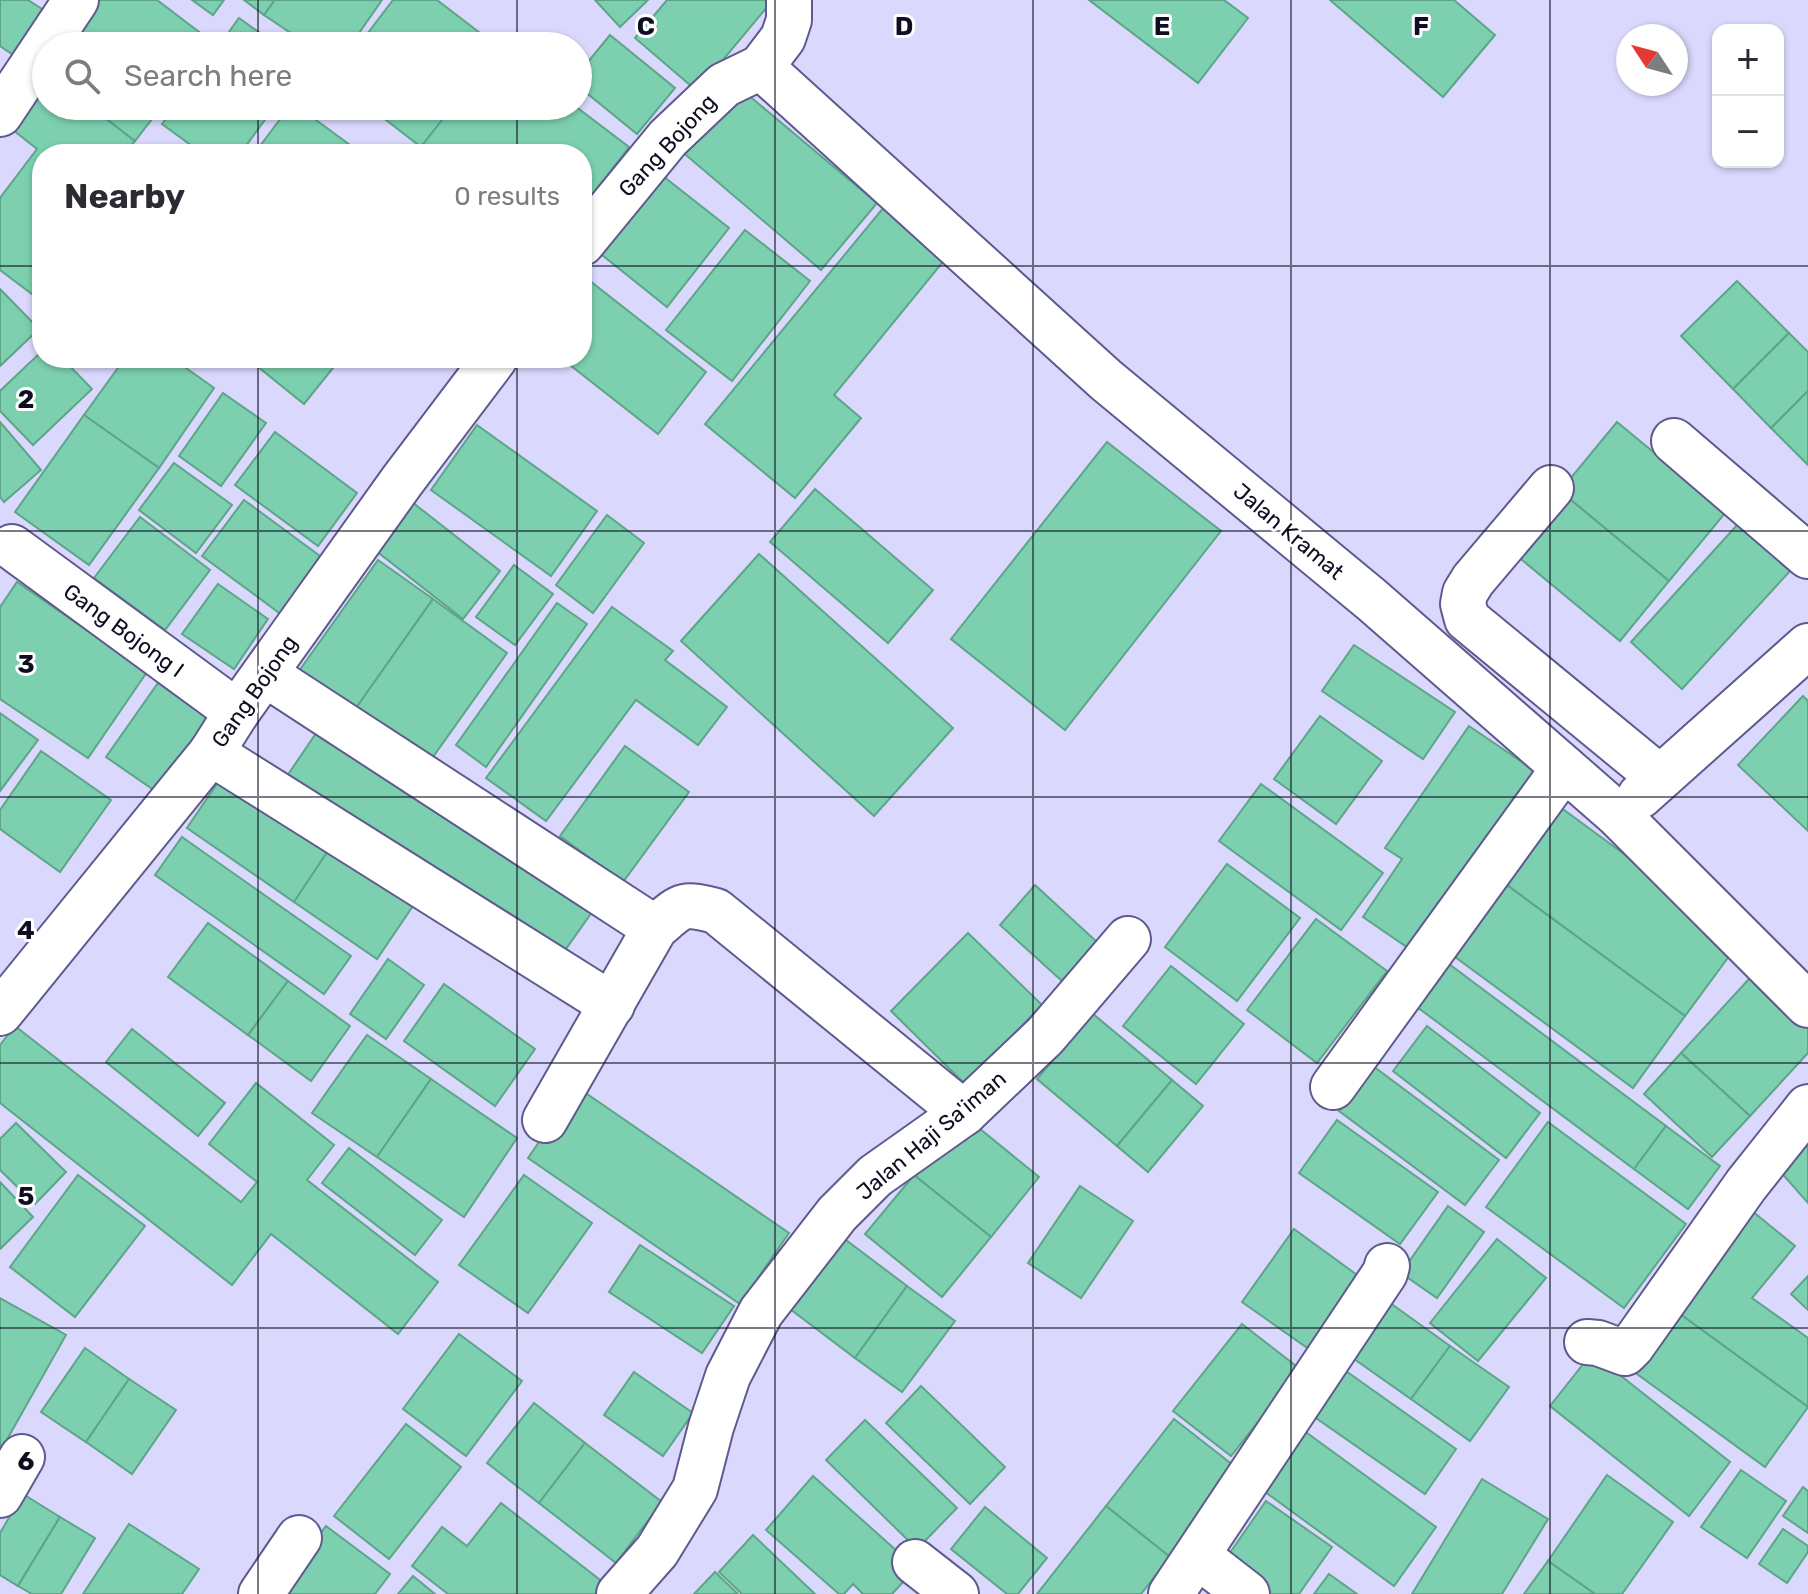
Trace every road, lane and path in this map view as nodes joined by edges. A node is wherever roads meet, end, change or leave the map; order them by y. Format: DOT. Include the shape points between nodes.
graph roads {
  1 [pos="76,0"];
  2 [pos="789,10"];
  3 [pos="55,32"];
  4 [pos="32,66"];
  5 [pos="761,67"];
  6 [pos="0,114"];
  7 [pos="592,231"];
  8 [pos="487,368"];
  9 [pos="1674,441"];
  10 [pos="1551,488"];
  11 [pos="12,547"];
  12 [pos="1808,556"];
  13 [pos="1808,646"];
  14 [pos="265,674"];
  15 [pos="237,712"];
  16 [pos="211,753"];
  17 [pos="1564,768"];
  18 [pos="1659,777"];
  19 [pos="1618,815"];
  20 [pos="655,928"];
  21 [pos="1128,939"];
  22 [pos="612,1005"];
  23 [pos="1808,1005"];
  24 [pos="0,1013"];
  25 [pos="1333,1087"];
  26 [pos="1808,1107"];
  27 [pos="964,1113"];
  28 [pos="545,1120"];
  29 [pos="1387,1266"];
  30 [pos="1587,1342"];
  31 [pos="22,1457"];
  32 [pos="0,1495"];
  33 [pos="299,1538"];
  34 [pos="1198,1556"];
  35 [pos="915,1562"];
  36 [pos="261,1594"];
  37 [pos="619,1594"];
  38 [pos="956,1594"];
  39 [pos="1171,1594"];
  40 [pos="1247,1594"];
  1 -- 3 [label="street"];
  2 -- 5 [label="street, Gang Bojong" via="783,38"];
  4 -- 6 [label="street"];
  5 -- 7 [label="street, Gang Bojong" via="724,85 668,138"];
  5 -- 17 [label="street, Jalan Kramat" via="1106,380 1372,600"];
  8 -- 14 [label="street, Gang Bojong"];
  9 -- 12 [label="street"];
  10 -- 18 [label="street" via="1473,580 1463,612"];
  11 -- 15 [label="street, Gang Bojong I"];
  13 -- 18 [label="street"];
  14 -- 15 [label="street, Gang Bojong"];
  14 -- 20 [label="street"];
  15 -- 16 [label="street, Gang Bojong"];
  16 -- 22 [label="street"];
  16 -- 24 [label="street, Gang Bojong"];
  17 -- 19 [label="street, Jalan Kramat"];
  17 -- 25 [label="street"];
  18 -- 19 [label="street"];
  19 -- 23 [label="street, Jalan Kramat"];
  20 -- 22 [label="street"];
  20 -- 27 [label="street" via="690,904 716,911"];
  21 -- 27 [label="street, Jalan Haji Sa'iman" via="1045,1036"];
  22 -- 28 [label="street"];
  26 -- 30 [label="street" via="1632,1346 1625,1353"];
  27 -- 37 [label="street, Jalan Haji Sa'iman" via="875,1176 837,1214 761,1312 728,1376 695,1489 657,1551"];
  29 -- 34 [label="street"];
  31 -- 32 [label="street"];
  33 -- 36 [label="street"];
  34 -- 39 [label="street"];
  34 -- 40 [label="street"];
  35 -- 38 [label="street"];
}
